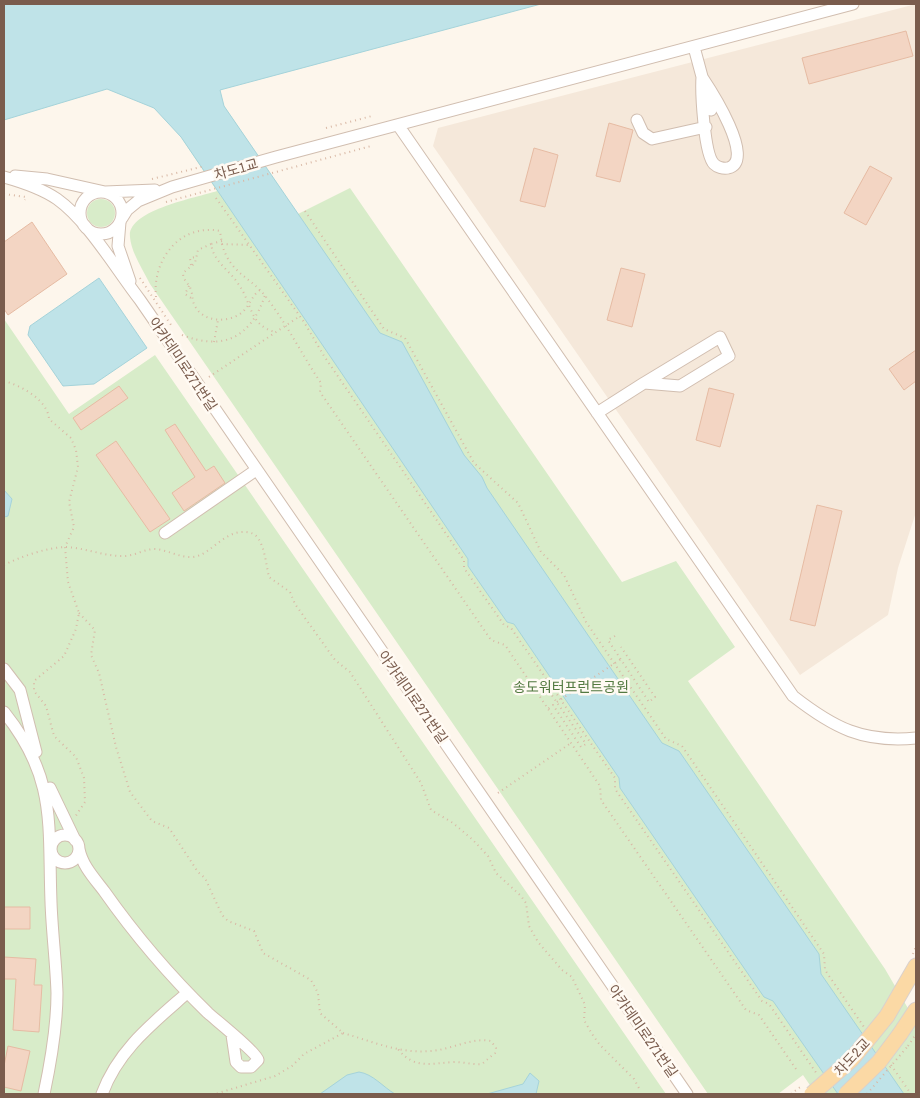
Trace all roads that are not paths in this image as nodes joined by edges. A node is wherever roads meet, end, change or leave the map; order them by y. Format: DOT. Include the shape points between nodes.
graph roads {
  1 [pos="853,4"];
  2 [pos="694,47"];
  3 [pos="702,77"];
  4 [pos="711,110"];
  5 [pos="637,120"];
  6 [pos="398,125"];
  7 [pos="706,128"];
  8 [pos="172,187"];
  9 [pos="105,192"];
  10 [pos="121,220"];
  11 [pos="86,228"];
  12 [pos="140,300"];
  13 [pos="644,382"];
  14 [pos="597,413"];
  15 [pos="256,470"];
  16 [pos="164,533"];
  17 [pos="4,669"];
  18 [pos="4,712"];
  19 [pos="916,738"];
  20 [pos="77,844"];
  21 [pos="51,848"];
  22 [pos="78,861"];
  23 [pos="60,862"];
  24 [pos="51,874"];
  25 [pos="916,966"];
  26 [pos="187,993"];
  27 [pos="916,1010"];
  28 [pos="232,1035"];
  29 [pos="810,1088"];
  30 [pos="44,1094"];
  31 [pos="102,1094"];
  32 [pos="687,1094"];
  33 [pos="846,1094"];
  1 -- 2 [label="street, 차도1교"];
  2 -- 3 [label="street"];
  2 -- 6 [label="street, 차도1교"];
  3 -- 4 [label="street"];
  3 -- 7 [label="street" via="700,96"];
  3 -- 7 [label="street" via="717,101 737,146 737,158 731,167 721,168 712,163"];
  5 -- 7 [label="street" via="643,133 652,139"];
  6 -- 8 [label="street, 차도1교"];
  6 -- 14 [label="street"];
  8 -- 9 [label="street" via="128,193"];
  8 -- 10 [label="street" via="138,201"];
  9 -- 10 [label="street" via="120,202"];
  9 -- 11 [label="street" via="92,194 83,203 80,215"];
  9 -- 11 [label="street" via="46,179 4,177 51,196"];
  10 -- 11 [label="street" via="112,231 104,234"];
  10 -- 12 [label="street" via="118,246"];
  11 -- 12 [label="street"];
  12 -- 15 [label="street, 아카데미로271번길"];
  13 -- 13 [label="street" via="680,386 729,356 720,337"];
  13 -- 14 [label="street"];
  14 -- 19 [label="street" via="793,696 820,718 852,733 884,740"];
  15 -- 16 [label="street"];
  15 -- 32 [label="street, 아카데미로271번길"];
  17 -- 20 [label="street" via="20,690 46,777"];
  18 -- 21 [label="street" via="26,743 41,779 48,809"];
  20 -- 21 [label="street" via="62,835 54,840"];
  20 -- 22 [label="street"];
  21 -- 23 [label="street" via="53,857"];
  21 -- 24 [label="street"];
  22 -- 23 [label="street"];
  22 -- 26 [label="street"];
  23 -- 24 [label="street" via="54,865"];
  24 -- 30 [label="street" via="57,993 54,1039"];
  25 -- 29 [label="main road, 차도2교, bridge" via="887,1016 852,1059"];
  26 -- 28 [label="street"];
  26 -- 31 [label="street" via="127,1049 111,1072"];
  27 -- 33 [label="main road, 차도2교, bridge" via="904,1040"];
}
